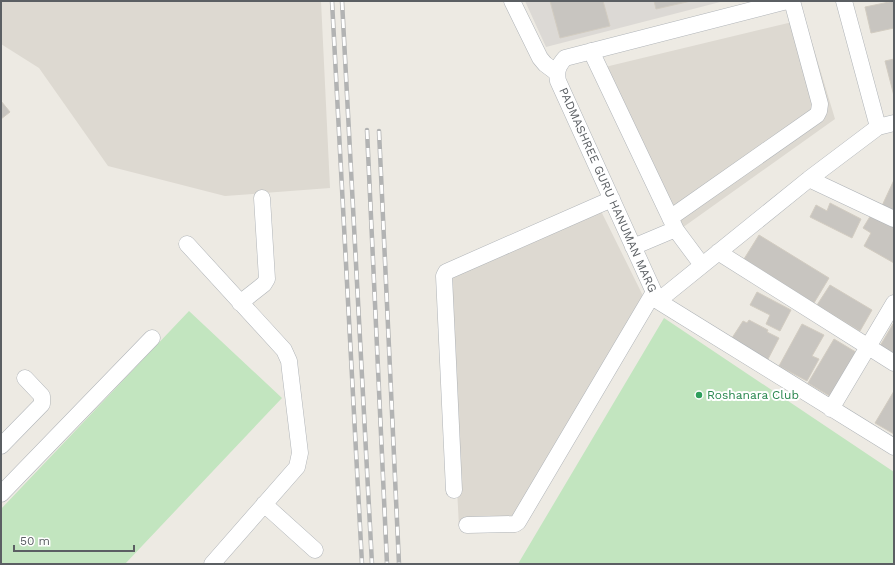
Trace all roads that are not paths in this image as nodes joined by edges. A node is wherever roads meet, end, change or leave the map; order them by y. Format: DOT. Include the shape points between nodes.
graph roads {
  1 [pos="512,1"];
  2 [pos="787,1"];
  3 [pos="792,1"];
  4 [pos="844,1"];
  5 [pos="591,51"];
  6 [pos="557,73"];
  7 [pos="894,123"];
  8 [pos="878,127"];
  9 [pos="894,134"];
  10 [pos="809,179"];
  11 [pos="262,198"];
  12 [pos="612,200"];
  13 [pos="894,220"];
  14 [pos="673,224"];
  15 [pos="187,244"];
  16 [pos="633,247"];
  17 [pos="718,252"];
  18 [pos="702,265"];
  19 [pos="656,296"];
  20 [pos="240,303"];
  21 [pos="894,303"];
  22 [pos="152,338"];
  23 [pos="868,348"];
  24 [pos="894,363"];
  25 [pos="25,378"];
  26 [pos="831,409"];
  27 [pos="1,446"];
  28 [pos="894,447"];
  29 [pos="454,490"];
  30 [pos="1,494"];
  31 [pos="264,504"];
  32 [pos="467,525"];
  33 [pos="315,550"];
  34 [pos="212,564"];
  1 -- 6 [label="street" via="540,58"];
  2 -- 5 [label="street, PADMASHREE GURU HANUMAN MARG"];
  3 -- 14 [label="street" via="820,104 819,111"];
  4 -- 8 [label="street"];
  5 -- 6 [label="street, PADMASHREE GURU HANUMAN MARG" via="565,58"];
  5 -- 14 [label="street"];
  6 -- 12 [label="street, PADMASHREE GURU HANUMAN MARG" via="558,81"];
  7 -- 8 [label="street"];
  8 -- 9 [label="street"];
  8 -- 10 [label="street"];
  10 -- 13 [label="street"];
  10 -- 17 [label="street"];
  11 -- 20 [label="street" via="267,278 264,284"];
  12 -- 16 [label="street, PADMASHREE GURU HANUMAN MARG"];
  12 -- 29 [label="street" via="446,272 444,276"];
  14 -- 16 [label="street" via="667,232"];
  14 -- 18 [label="street"];
  15 -- 20 [label="street"];
  16 -- 19 [label="street, PADMASHREE GURU HANUMAN MARG"];
  17 -- 18 [label="street"];
  17 -- 23 [label="street"];
  18 -- 19 [label="street"];
  19 -- 26 [label="street, PADMASHREE GURU HANUMAN MARG"];
  19 -- 32 [label="street" via="518,522"];
  20 -- 31 [label="street" via="284,350 289,361 297,423 300,460 297,467"];
  21 -- 23 [label="street"];
  22 -- 30 [label="street"];
  23 -- 24 [label="street"];
  23 -- 26 [label="street"];
  25 -- 27 [label="street" via="42,396 42,404"];
  26 -- 28 [label="street, PADMASHREE GURU HANUMAN MARG"];
  31 -- 33 [label="street"];
  31 -- 34 [label="street"];
}
